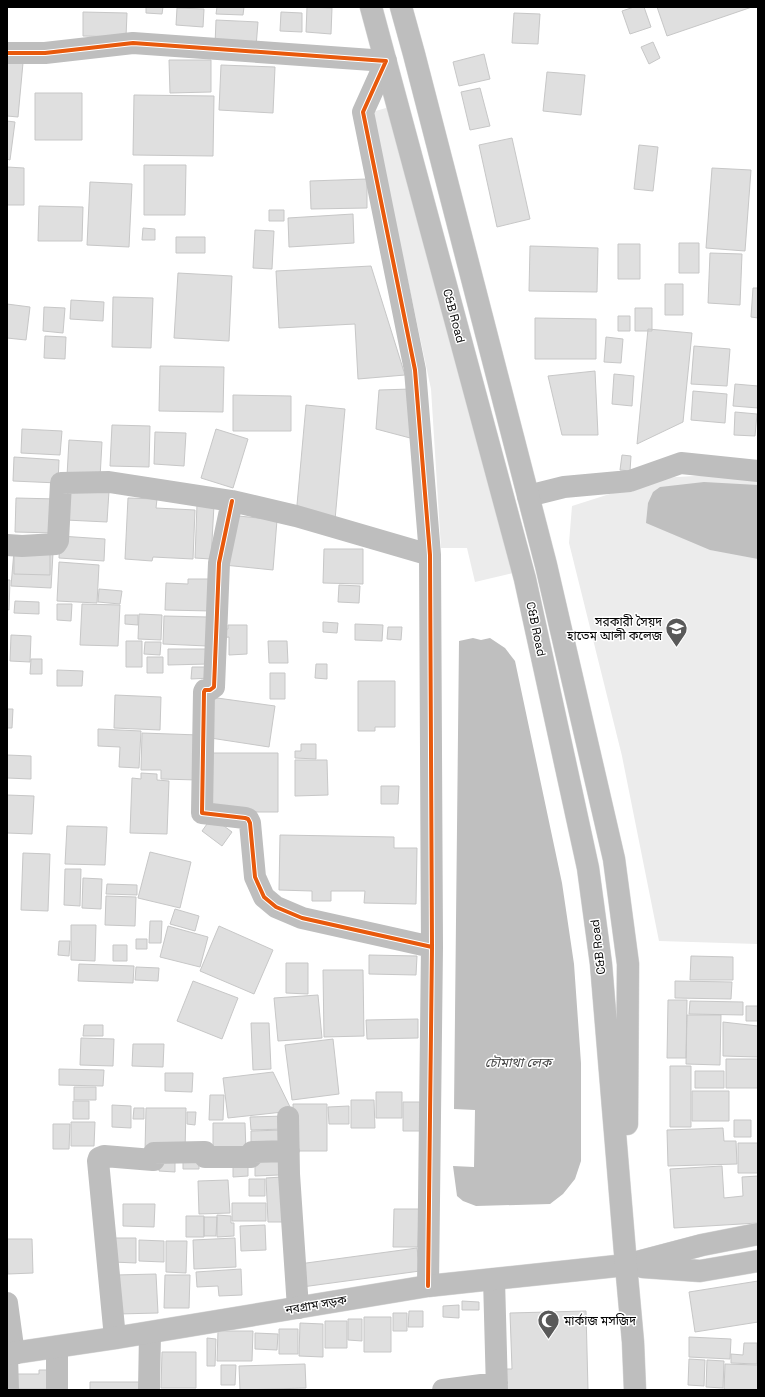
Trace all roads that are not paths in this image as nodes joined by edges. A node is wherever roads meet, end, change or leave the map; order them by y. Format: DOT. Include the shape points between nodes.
graph roads {
  1 [pos="371,7"];
  2 [pos="401,7"];
  3 [pos="7,53"];
  4 [pos="386,61"];
  5 [pos="758,470"];
  6 [pos="528,496"];
  7 [pos="232,501"];
  8 [pos="7,546"];
  9 [pos="430,556"];
  10 [pos="432,947"];
  11 [pos="288,1117"];
  12 [pos="288,1151"];
  13 [pos="758,1234"];
  14 [pos="758,1261"];
  15 [pos="626,1265"];
  16 [pos="494,1279"];
  17 [pos="428,1286"];
  18 [pos="298,1308"];
  19 [pos="8,1314"];
  20 [pos="150,1333"];
  21 [pos="115,1338"];
  22 [pos="57,1347"];
  23 [pos="9,1354"];
  24 [pos="497,1386"];
  25 [pos="8,1390"];
  26 [pos="57,1390"];
  27 [pos="149,1390"];
  28 [pos="443,1390"];
  29 [pos="635,1390"];
  1 -- 4 [label="main road, C&B Road"];
  2 -- 6 [label="main road, C&B Road"];
  3 -- 4 [label="main road" via="45,53 134,43"];
  4 -- 9 [label="main road" via="363,112 415,370"];
  4 -- 15 [label="main road, C&B Road" via="525,579 588,868 601,964"];
  5 -- 6 [label="main road" via="681,463 630,481 564,487"];
  6 -- 15 [label="main road, C&B Road" via="614,859 628,964"];
  7 -- 8 [label="main road" via="109,482 64,482 60,486 56,544"];
  7 -- 9 [label="main road" via="296,516"];
  7 -- 10 [label="main road" via="219,563 214,687 204,692 202,812 248,819 255,877 264,897 276,907 302,918"];
  9 -- 10 [label="main road"];
  10 -- 17 [label="main road"];
  11 -- 12 [label="main road"];
  12 -- 18 [label="main road"];
  12 -- 21 [label="main road" via="252,1152 251,1157 205,1157 204,1152 154,1153 154,1160 104,1156 99,1158"];
  13 -- 15 [label="main road" via="702,1245"];
  14 -- 15 [label="main road" via="700,1271"];
  15 -- 16 [label="main road, নবগ্রাম সড়ক"];
  15 -- 29 [label="main road, C&B Road"];
  16 -- 17 [label="main road, নবগ্রাম সড়ক"];
  16 -- 24 [label="main road"];
  17 -- 18 [label="main road, নবগ্রাম সড়ক"];
  18 -- 20 [label="main road, নবগ্রাম সড়ক"];
  19 -- 23 [label="main road"];
  20 -- 21 [label="main road, নবগ্রাম সড়ক"];
  20 -- 27 [label="main road"];
  21 -- 22 [label="main road, নবগ্রাম সড়ক"];
  22 -- 23 [label="main road, নবগ্রাম সড়ক"];
  22 -- 26 [label="main road"];
  23 -- 25 [label="main road"];
  24 -- 28 [label="main road"];
}
